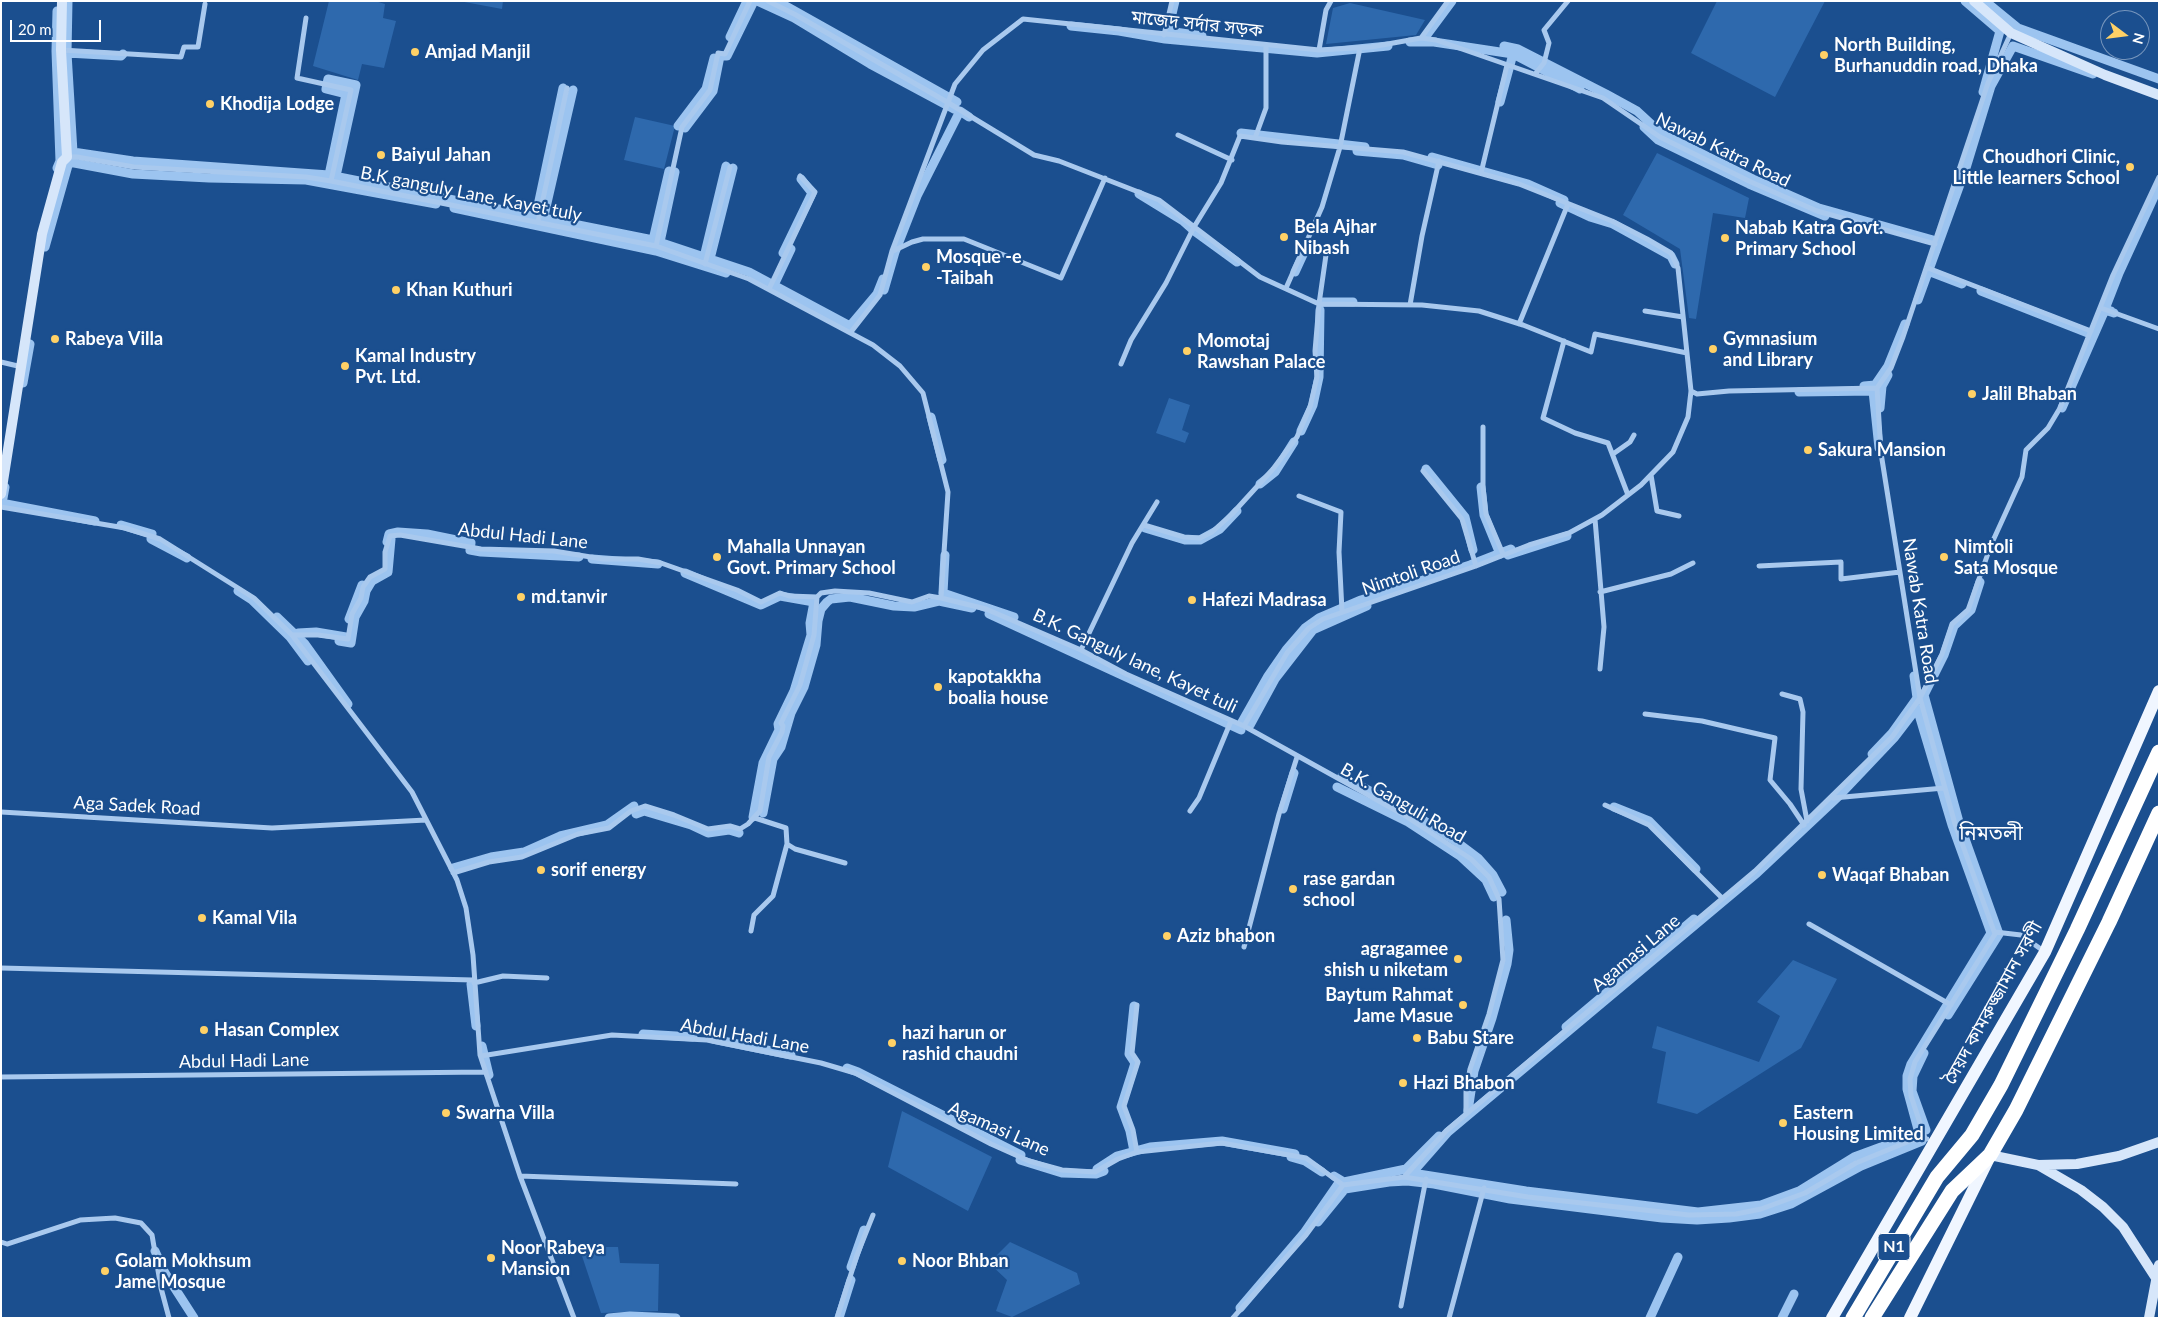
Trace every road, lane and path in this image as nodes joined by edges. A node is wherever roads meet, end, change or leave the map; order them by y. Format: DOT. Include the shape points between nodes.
graph roads {
  1 [pos="62,1"];
  2 [pos="750,1"];
  3 [pos="768,1"];
  4 [pos="1172,1"];
  5 [pos="1331,1"];
  6 [pos="1448,1"];
  7 [pos="1974,1"];
  8 [pos="1567,2"];
  9 [pos="205,4"];
  10 [pos="306,18"];
  11 [pos="2011,33"];
  12 [pos="1164,35"];
  13 [pos="1421,38"];
  14 [pos="1266,46"];
  15 [pos="1360,48"];
  16 [pos="61,50"];
  17 [pos="1319,50"];
  18 [pos="1507,65"];
  19 [pos="1534,74"];
  20 [pos="567,88"];
  21 [pos="2159,94"];
  22 [pos="947,102"];
  23 [pos="1178,135"];
  24 [pos="1255,138"];
  25 [pos="1340,147"];
  26 [pos="67,157"];
  27 [pos="1232,160"];
  28 [pos="1439,161"];
  29 [pos="730,167"];
  30 [pos="1481,173"];
  31 [pos="800,176"];
  32 [pos="2159,176"];
  33 [pos="1105,178"];
  34 [pos="331,181"];
  35 [pos="1568,204"];
  36 [pos="538,222"];
  37 [pos="1194,227"];
  38 [pos="1307,243"];
  39 [pos="1935,244"];
  40 [pos="656,246"];
  41 [pos="892,251"];
  42 [pos="706,264"];
  43 [pos="1928,268"];
  44 [pos="1286,288"];
  45 [pos="769,289"];
  46 [pos="1319,304"];
  47 [pos="1410,305"];
  48 [pos="2100,308"];
  49 [pos="1644,311"];
  50 [pos="1683,317"];
  51 [pos="1519,324"];
  52 [pos="2159,329"];
  53 [pos="851,332"];
  54 [pos="2091,332"];
  55 [pos="1564,341"];
  56 [pos="1687,353"];
  57 [pos="1,362"];
  58 [pos="1121,364"];
  59 [pos="22,368"];
  60 [pos="1877,388"];
  61 [pos="1691,391"];
  62 [pos="1483,427"];
  63 [pos="1634,435"];
  64 [pos="1612,454"];
  65 [pos="1423,471"];
  66 [pos="1650,476"];
  67 [pos="1,494"];
  68 [pos="1628,495"];
  69 [pos="1299,496"];
  70 [pos="1157,502"];
  71 [pos="1,508"];
  72 [pos="1679,516"];
  73 [pos="1595,519"];
  74 [pos="1144,525"];
  75 [pos="1503,554"];
  76 [pos="1693,563"];
  77 [pos="1476,566"];
  78 [pos="1759,566"];
  79 [pos="1900,572"];
  80 [pos="1600,592"];
  81 [pos="817,597"];
  82 [pos="941,598"];
  83 [pos="1342,611"];
  84 [pos="1015,621"];
  85 [pos="292,635"];
  86 [pos="1081,650"];
  87 [pos="1600,669"];
  88 [pos="2159,691"];
  89 [pos="1782,694"];
  90 [pos="1920,698"];
  91 [pos="1645,714"];
  92 [pos="1231,721"];
  93 [pos="1244,726"];
  94 [pos="2159,752"];
  95 [pos="1297,757"];
  96 [pos="1944,788"];
  97 [pos="1832,798"];
  98 [pos="1605,805"];
  99 [pos="1190,811"];
  100 [pos="1,812"];
  101 [pos="2159,813"];
  102 [pos="755,818"];
  103 [pos="426,820"];
  104 [pos="1805,823"];
  105 [pos="787,844"];
  106 [pos="845,863"];
  107 [pos="453,873"];
  108 [pos="1722,898"];
  109 [pos="1809,924"];
  110 [pos="751,931"];
  111 [pos="1995,932"];
  112 [pos="1244,947"];
  113 [pos="2045,952"];
  114 [pos="1,968"];
  115 [pos="547,978"];
  116 [pos="473,982"];
  117 [pos="1137,1005"];
  118 [pos="1951,1005"];
  119 [pos="481,1056"];
  120 [pos="486,1072"];
  121 [pos="855,1073"];
  122 [pos="1,1077"];
  123 [pos="1466,1114"];
  124 [pos="1930,1140"];
  125 [pos="2159,1142"];
  126 [pos="1137,1152"];
  127 [pos="1990,1155"];
  128 [pos="2038,1165"];
  129 [pos="520,1176"];
  130 [pos="1404,1177"];
  131 [pos="1426,1179"];
  132 [pos="736,1184"];
  133 [pos="1343,1185"];
  134 [pos="1484,1188"];
  135 [pos="873,1215"];
  136 [pos="1,1242"];
  137 [pos="2159,1265"];
  138 [pos="2156,1278"];
  139 [pos="1401,1306"];
  140 [pos="169,1318"];
  141 [pos="574,1318"];
  142 [pos="837,1318"];
  143 [pos="1233,1318"];
  144 [pos="1449,1318"];
  145 [pos="1832,1318"];
  146 [pos="1853,1318"];
  147 [pos="1872,1318"];
  148 [pos="1910,1318"];
  149 [pos="2149,1318"];
  1 -- 16 [label="street"];
  2 -- 40 [label="street" via="725,54 718,53 710,90 682,127"];
  3 -- 22 [label="street"];
  4 -- 12 [label="street"];
  5 -- 17 [label="street" via="1326,10"];
  6 -- 13 [label="street"];
  7 -- 11 [label="street"];
  8 -- 19 [label="street" via="1544,30 1548,43 1544,63"];
  9 -- 16 [label="street" via="198,48 184,46 181,57"];
  10 -- 34 [label="street" via="297,78 351,90"];
  11 -- 21 [label="street"];
  11 -- 39 [label="street" via="1988,83"];
  12 -- 14 [label="street, মাজেদ সর্দার সড়ক"];
  12 -- 22 [label="street, মাজেদ সর্দার সড়ক" via="1023,19 983,50 955,84"];
  13 -- 15 [label="street, মাজেদ সর্দার সড়ক"];
  13 -- 18 [label="street, Nawab Katra Road" via="1436,40"];
  14 -- 17 [label="street, মাজেদ সর্দার সড়ক"];
  14 -- 24 [label="street" via="1266,108"];
  15 -- 17 [label="street, মাজেদ সর্দার সড়ক"];
  15 -- 25 [label="street"];
  16 -- 26 [label="street"];
  18 -- 19 [label="street, Nawab Katra Road"];
  18 -- 30 [label="street"];
  19 -- 39 [label="street, Nawab Katra Road" via="1603,98 1660,137 1817,210"];
  20 -- 36 [label="street"];
  22 -- 33 [label="street" via="1034,155"];
  22 -- 41 [label="street, মাজেদ সর্দার সড়ক"];
  23 -- 27 [label="street"];
  24 -- 25 [label="street"];
  24 -- 27 [label="street" via="1240,136"];
  25 -- 28 [label="street" via="1403,152"];
  25 -- 38 [label="street" via="1322,208"];
  26 -- 34 [label="street, B.K ganguly Lane, Kayet tuly" via="134,168 306,176"];
  26 -- 59 [label="street" via="62,162 42,234"];
  27 -- 37 [label="street"];
  28 -- 30 [label="street"];
  28 -- 47 [label="street"];
  29 -- 42 [label="street"];
  30 -- 35 [label="street"];
  31 -- 45 [label="street" via="815,192"];
  32 -- 48 [label="street, Nawab Katra Road"];
  33 -- 37 [label="street" via="1159,200"];
  33 -- 41 [label="street" via="1061,278 964,239 923,239"];
  34 -- 36 [label="street, B.K ganguly Lane, Kayet tuly"];
  35 -- 50 [label="street" via="1612,221 1670,253 1678,268"];
  35 -- 51 [label="street"];
  36 -- 40 [label="street, B.K ganguly Lane, Kayet tuly"];
  37 -- 44 [label="street" via="1260,277"];
  37 -- 58 [label="street"];
  38 -- 44 [label="street"];
  38 -- 46 [label="street" via="1327,248"];
  39 -- 43 [label="street"];
  40 -- 42 [label="street, B.K ganguly Lane, Kayet tuly"];
  41 -- 53 [label="street, মাজেদ সর্দার সড়ক" via="880,295"];
  42 -- 45 [label="street, B.K ganguly Lane, Kayet tuly" via="749,278"];
  43 -- 54 [label="street"];
  43 -- 60 [label="street" via="1891,368"];
  44 -- 46 [label="street"];
  45 -- 53 [label="street, B.K ganguly Lane, Kayet tuly"];
  46 -- 47 [label="street"];
  46 -- 74 [label="street" via="1315,351 1317,377 1310,407 1296,437 1273,469 1232,514 1200,538 1168,534"];
  47 -- 51 [label="street" via="1479,311"];
  48 -- 52 [label="street"];
  48 -- 54 [label="street, Nawab Katra Road"];
  49 -- 50 [label="street"];
  50 -- 56 [label="street"];
  51 -- 55 [label="street"];
  53 -- 82 [label="street, B.K ganguly Lane, Kayet tuly" via="890,358 923,393 948,492"];
  54 -- 90 [label="street, Nawab Katra Road" via="2060,408 2048,428 2026,450 2022,477 1991,545 1968,610 1952,624 1942,654"];
  55 -- 56 [label="street" via="1591,352 1594,334"];
  55 -- 64 [label="street" via="1543,418 1608,444"];
  56 -- 61 [label="street"];
  57 -- 59 [label="street"];
  59 -- 67 [label="street"];
  60 -- 61 [label="street" via="1697,394"];
  60 -- 79 [label="street, Nawab Katra Road" via="1881,453"];
  61 -- 66 [label="street, Nimtoli Road" via="1688,417 1672,452"];
  62 -- 75 [label="street" via="1486,514"];
  63 -- 64 [label="street" via="1630,442"];
  64 -- 68 [label="street"];
  65 -- 77 [label="street" via="1462,519"];
  66 -- 68 [label="street, Nimtoli Road"];
  66 -- 72 [label="street" via="1657,511"];
  68 -- 73 [label="street, Nimtoli Road"];
  69 -- 83 [label="street" via="1341,512"];
  70 -- 74 [label="street"];
  71 -- 85 [label="street" via="125,528 160,539 254,598"];
  73 -- 75 [label="street, Nimtoli Road" via="1570,533"];
  73 -- 80 [label="street"];
  74 -- 86 [label="street" via="1129,549"];
  75 -- 77 [label="street, Nimtoli Road"];
  76 -- 80 [label="street" via="1671,574"];
  77 -- 83 [label="street, Nimtoli Road"];
  78 -- 79 [label="street" via="1841,562 1841,579"];
  79 -- 90 [label="street, Nawab Katra Road"];
  80 -- 87 [label="street" via="1604,627"];
  81 -- 82 [label="street, Abdul Hadi Lane" via="821,593 835,591 912,602 928,596"];
  81 -- 85 [label="street, Abdul Hadi Lane" via="789,596 780,592 761,602 661,563 554,551 481,549 400,534 390,536 385,552 385,569 370,577 363,587 352,614 348,639"];
  81 -- 102 [label="street" via="814,635 806,666 781,723 783,726 777,744 769,757 761,804"];
  82 -- 84 [label="street, Abdul Hadi Lane" via="986,609"];
  83 -- 93 [label="street, Nimtoli Road" via="1309,628 1287,653"];
  84 -- 86 [label="street, B.K. Ganguly lane, Kayet tuli"];
  85 -- 103 [label="street" via="412,792"];
  86 -- 92 [label="street, B.K. Ganguly lane, Kayet tuli"];
  88 -- 113 [label="main road, সৈয়দ কামরুজ্জামান সরণী"];
  89 -- 104 [label="street" via="1800,699"];
  90 -- 96 [label="street"];
  90 -- 97 [label="street, Agamasi Lane" via="1892,736"];
  91 -- 104 [label="street" via="1702,721 1775,738 1770,780"];
  92 -- 93 [label="street, B.K. Ganguly lane, Kayet tuli"];
  92 -- 99 [label="street" via="1199,798"];
  93 -- 95 [label="street, B.K. Ganguli Road"];
  94 -- 146 [label="highway, N1" via="2001,1085 1972,1135 1937,1177"];
  95 -- 112 [label="street"];
  95 -- 123 [label="street, B.K. Ganguli Road" via="1404,816 1471,859 1489,876 1500,899 1503,960 1470,1069"];
  96 -- 97 [label="street"];
  96 -- 111 [label="street"];
  97 -- 104 [label="street, Agamasi Lane"];
  98 -- 108 [label="street" via="1649,825"];
  100 -- 103 [label="street, Aga Sadek Road" via="272,828"];
  101 -- 127 [label="highway" via="2110,922"];
  102 -- 105 [label="street" via="786,828"];
  102 -- 107 [label="street" via="740,828 708,829 645,806 631,811 609,828 578,834 522,857 489,862"];
  103 -- 107 [label="street"];
  104 -- 108 [label="street, Agamasi Lane"];
  105 -- 106 [label="street" via="795,850"];
  105 -- 110 [label="street" via="773,896 754,915"];
  107 -- 116 [label="street" via="466,908 473,955"];
  108 -- 123 [label="street, Agamasi Lane"];
  109 -- 118 [label="street"];
  111 -- 113 [label="street" via="2022,935"];
  111 -- 118 [label="street"];
  113 -- 124 [label="main road, সৈয়দ কামরুজ্জামান সরণী"];
  114 -- 116 [label="street"];
  115 -- 116 [label="street" via="503,976"];
  116 -- 119 [label="street"];
  117 -- 126 [label="street" via="1132,1053 1138,1062 1124,1106"];
  118 -- 124 [label="street" via="1915,1062 1910,1079 1913,1104"];
  119 -- 120 [label="street"];
  119 -- 121 [label="street, Abdul Hadi Lane" via="612,1035 676,1037 733,1044"];
  120 -- 122 [label="street, Abdul Hadi Lane"];
  120 -- 129 [label="street"];
  121 -- 126 [label="street, Agamasi Lane" via="1029,1161 1062,1170 1095,1172"];
  123 -- 130 [label="street, Agamasi Lane" via="1446,1130"];
  124 -- 134 [label="street" via="1912,1140 1856,1163 1805,1193 1762,1209 1736,1214 1690,1215 1528,1197"];
  124 -- 145 [label="main road, সৈয়দ কামরুজ্জামান সরণী"];
  125 -- 128 [label="street" via="2119,1156 2077,1164"];
  126 -- 133 [label="street, Agamasi Lane" via="1211,1144 1251,1147 1306,1158"];
  127 -- 128 [label="street"];
  127 -- 147 [label="highway, N1" via="1952,1191"];
  127 -- 148 [label="main road"];
  128 -- 138 [label="street" via="2103,1207 2122,1227"];
  129 -- 132 [label="street"];
  129 -- 141 [label="street"];
  130 -- 131 [label="street"];
  130 -- 133 [label="street"];
  131 -- 134 [label="street"];
  131 -- 139 [label="street"];
  133 -- 143 [label="street" via="1306,1235"];
  134 -- 144 [label="street"];
  135 -- 142 [label="street"];
  136 -- 140 [label="street" via="7,1244 80,1220 115,1218 141,1223 152,1235"];
  137 -- 138 [label="street"];
  138 -- 149 [label="street"];
}
